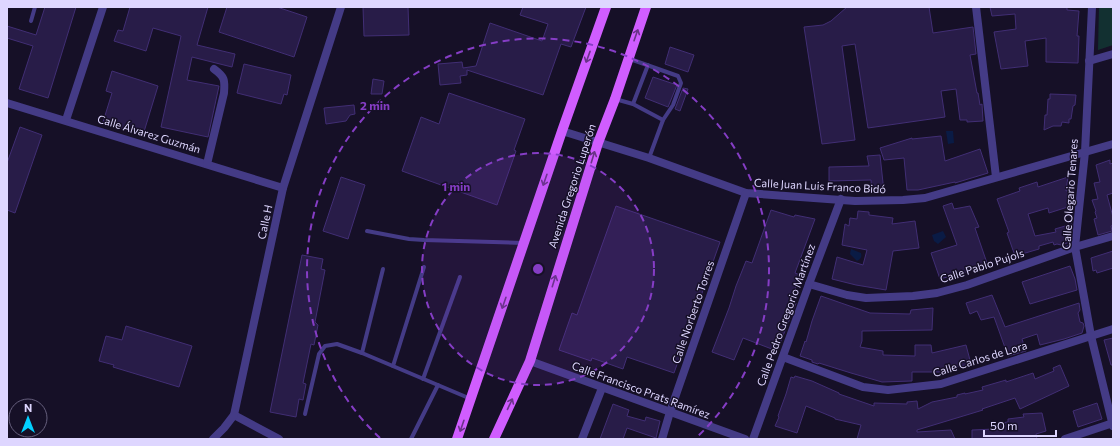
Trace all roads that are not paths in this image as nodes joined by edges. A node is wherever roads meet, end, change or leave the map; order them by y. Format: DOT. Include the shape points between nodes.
graph roads {
  1 [pos="35,7"];
  2 [pos="103,7"];
  3 [pos="341,7"];
  4 [pos="606,7"];
  5 [pos="646,7"];
  6 [pos="976,7"];
  7 [pos="1092,7"];
  8 [pos="31,21"];
  9 [pos="1113,54"];
  10 [pos="628,58"];
  11 [pos="1089,61"];
  12 [pos="648,65"];
  13 [pos="214,69"];
  14 [pos="615,99"];
  15 [pos="7,103"];
  16 [pos="633,104"];
  17 [pos="66,120"];
  18 [pos="663,120"];
  19 [pos="562,131"];
  20 [pos="598,143"];
  21 [pos="1113,144"];
  22 [pos="1085,152"];
  23 [pos="648,158"];
  24 [pos="207,164"];
  25 [pos="996,177"];
  26 [pos="283,188"];
  27 [pos="746,193"];
  28 [pos="840,199"];
  29 [pos="367,231"];
  30 [pos="1113,236"];
  31 [pos="524,243"];
  32 [pos="1075,247"];
  33 [pos="424,267"];
  34 [pos="383,268"];
  35 [pos="460,277"];
  36 [pos="809,284"];
  37 [pos="1113,329"];
  38 [pos="1091,336"];
  39 [pos="362,353"];
  40 [pos="783,357"];
  41 [pos="530,361"];
  42 [pos="393,366"];
  43 [pos="423,379"];
  44 [pos="438,385"];
  45 [pos="602,388"];
  46 [pos="471,399"];
  47 [pos="670,412"];
  48 [pos="305,414"];
  49 [pos="234,415"];
  50 [pos="1113,424"];
  51 [pos="213,439"];
  52 [pos="279,439"];
  53 [pos="411,439"];
  54 [pos="457,439"];
  55 [pos="494,439"];
  56 [pos="582,439"];
  57 [pos="662,439"];
  58 [pos="744,439"];
  59 [pos="753,439"];
  60 [pos="1065,439"];
  1 -- 8 [label="lane"];
  2 -- 17 [label="street"];
  3 -- 26 [label="street, Calle H"];
  4 -- 19 [label="main road, one-way"];
  10 -- 5 [label="main road, Avenida Gregorio Luperón, one-way"];
  6 -- 25 [label="street"];
  7 -- 11 [label="street, Calle Olegario Tenares"];
  9 -- 11 [label="street"];
  10 -- 12 [label="lane"];
  10 -- 14 [label="main road, Avenida Gregorio Luperón"];
  11 -- 22 [label="street, Calle Olegario Tenares"];
  12 -- 16 [label="lane"];
  12 -- 18 [label="lane" via="678,76 681,83 673,105"];
  13 -- 24 [label="street" via="222,75 224,93"];
  14 -- 16 [label="lane"];
  14 -- 20 [label="main road, Avenida Gregorio Luperón"];
  15 -- 17 [label="street, Calle Álvarez Guzmán"];
  16 -- 18 [label="lane"];
  17 -- 24 [label="street, Calle Álvarez Guzmán"];
  18 -- 23 [label="lane"];
  19 -- 20 [label="street, Calle Juan Luis Franco Bidó"];
  19 -- 31 [label="main road, one-way"];
  20 -- 23 [label="street, Calle Juan Luis Franco Bidó"];
  41 -- 20 [label="main road, Avenida Gregorio Luperón, one-way"];
  21 -- 22 [label="street, Calle Juan Luis Franco Bidó"];
  22 -- 25 [label="street, Calle Juan Luis Franco Bidó"];
  22 -- 32 [label="street, Calle Olegario Tenares"];
  23 -- 27 [label="street, Calle Juan Luis Franco Bidó"];
  24 -- 26 [label="street, Calle Álvarez Guzmán"];
  25 -- 28 [label="street, Calle Juan Luis Franco Bidó" via="925,198 884,201"];
  26 -- 49 [label="street, Calle H"];
  27 -- 28 [label="street, Calle Juan Luis Franco Bidó"];
  27 -- 47 [label="street, Calle Norberto Torres"];
  28 -- 36 [label="street, Calle Pedro Gregorio Martínez"];
  29 -- 31 [label="lane" via="409,239"];
  30 -- 32 [label="street, Calle Pablo Pujols"];
  31 -- 46 [label="main road, one-way"];
  32 -- 36 [label="street, Calle Pablo Pujols" via="937,293 866,298"];
  32 -- 38 [label="street, Calle Olegario Tenares"];
  33 -- 42 [label="lane"];
  34 -- 39 [label="lane"];
  35 -- 43 [label="lane"];
  36 -- 40 [label="street, Calle Pedro Gregorio Martínez"];
  37 -- 38 [label="street, Calle Carlos de Lora"];
  38 -- 40 [label="street, Calle Carlos de Lora" via="941,384 888,390 862,387"];
  38 -- 50 [label="street, Calle Olegario Tenares"];
  39 -- 42 [label="lane"];
  39 -- 48 [label="lane" via="337,344 325,346 319,354"];
  40 -- 59 [label="street, Calle Pedro Gregorio Martínez"];
  41 -- 45 [label="street, Calle Francisco Prats Ramírez"];
  55 -- 41 [label="main road, Avenida Gregorio Luperón, one-way"];
  42 -- 43 [label="lane"];
  43 -- 44 [label="lane"];
  44 -- 46 [label="lane"];
  44 -- 53 [label="lane"];
  45 -- 47 [label="street, Calle Francisco Prats Ramírez"];
  45 -- 56 [label="street"];
  46 -- 54 [label="main road, one-way"];
  47 -- 57 [label="street, Calle Norberto Torres"];
  47 -- 58 [label="street, Calle Francisco Prats Ramírez"];
  49 -- 51 [label="street, Calle H"];
  49 -- 52 [label="street"];
  50 -- 60 [label="street"];
}
